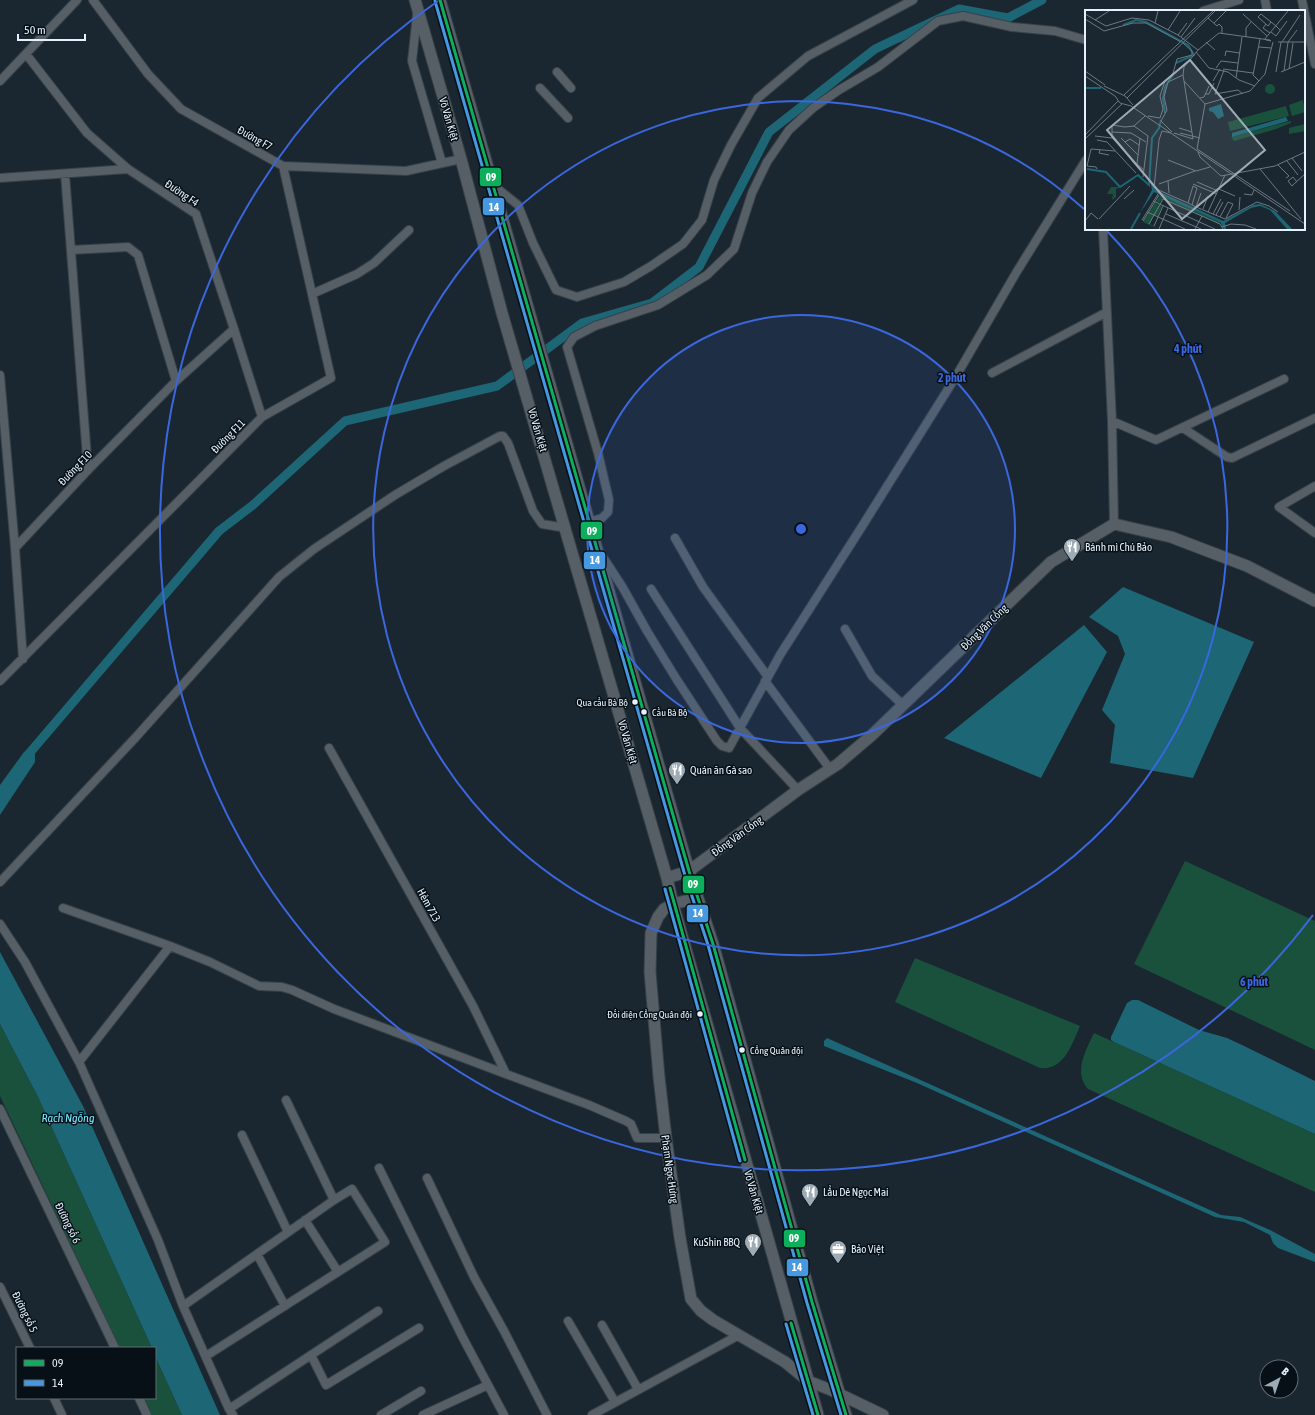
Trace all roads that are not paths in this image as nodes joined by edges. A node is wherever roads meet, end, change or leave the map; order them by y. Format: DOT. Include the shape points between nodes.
graph roads {
  1 [pos="77,0"];
  2 [pos="93,0"];
  3 [pos="440,0"];
  4 [pos="913,0"];
  5 [pos="1239,0"];
  6 [pos="1265,0"];
  7 [pos="1302,0"];
  8 [pos="416,5"];
  9 [pos="1206,10"];
  10 [pos="1267,10"];
  11 [pos="1304,10"];
  12 [pos="1305,15"];
  13 [pos="1085,40"];
  14 [pos="26,54"];
  15 [pos="1315,64"];
  16 [pos="557,72"];
  17 [pos="0,81"];
  18 [pos="540,88"];
  19 [pos="571,88"];
  20 [pos="568,118"];
  21 [pos="461,159"];
  22 [pos="1085,162"];
  23 [pos="442,163"];
  24 [pos="283,166"];
  25 [pos="128,169"];
  26 [pos="66,174"];
  27 [pos="0,178"];
  28 [pos="493,185"];
  29 [pos="409,230"];
  30 [pos="1103,230"];
  31 [pos="71,250"];
  32 [pos="312,294"];
  33 [pos="1107,312"];
  34 [pos="234,329"];
  35 [pos="992,373"];
  36 [pos="0,374"];
  37 [pos="1284,380"];
  38 [pos="176,381"];
  39 [pos="262,417"];
  40 [pos="1315,418"];
  41 [pos="1112,420"];
  42 [pos="1183,428"];
  43 [pos="88,470"];
  44 [pos="1315,486"];
  45 [pos="589,522"];
  46 [pos="1114,524"];
  47 [pos="566,528"];
  48 [pos="1315,533"];
  49 [pos="675,538"];
  50 [pos="596,546"];
  51 [pos="15,548"];
  52 [pos="651,589"];
  53 [pos="1315,600"];
  54 [pos="845,629"];
  55 [pos="23,659"];
  56 [pos="767,679"];
  57 [pos="0,681"];
  58 [pos="903,705"];
  59 [pos="740,728"];
  60 [pos="329,748"];
  61 [pos="830,769"];
  62 [pos="798,790"];
  63 [pos="689,871"];
  64 [pos="667,878"];
  65 [pos="0,882"];
  66 [pos="697,898"];
  67 [pos="673,904"];
  68 [pos="63,908"];
  69 [pos="0,924"];
  70 [pos="170,946"];
  71 [pos="79,1062"];
  72 [pos="506,1074"];
  73 [pos="286,1100"];
  74 [pos="0,1109"];
  75 [pos="242,1135"];
  76 [pos="666,1138"];
  77 [pos="379,1168"];
  78 [pos="427,1178"];
  79 [pos="334,1200"];
  80 [pos="305,1220"];
  81 [pos="288,1232"];
  82 [pos="257,1254"];
  83 [pos="338,1272"];
  84 [pos="0,1287"];
  85 [pos="183,1306"];
  86 [pos="285,1306"];
  87 [pos="378,1311"];
  88 [pos="568,1321"];
  89 [pos="602,1325"];
  90 [pos="419,1328"];
  91 [pos="739,1335"];
  92 [pos="30,1347"];
  93 [pos="115,1347"];
  94 [pos="311,1355"];
  95 [pos="206,1356"];
  96 [pos="808,1381"];
  97 [pos="488,1385"];
  98 [pos="638,1389"];
  99 [pos="421,1391"];
  100 [pos="840,1395"];
  101 [pos="54,1399"];
  102 [pos="139,1399"];
  103 [pos="615,1402"];
  104 [pos="231,1412"];
  105 [pos="62,1415"];
  106 [pos="147,1415"];
  107 [pos="381,1415"];
  108 [pos="423,1415"];
  109 [pos="504,1415"];
  110 [pos="547,1415"];
  111 [pos="592,1415"];
  112 [pos="818,1415"];
  113 [pos="846,1415"];
  114 [pos="883,1415"];
  1 -- 14 [label="street"];
  2 -- 24 [label="street, Đường F7" via="148,74 181,109"];
  3 -- 28 [label="main road, Võ Văn Kiệt"];
  4 -- 28 [label="street" via="808,56 758,98 714,180 702,220 684,244 624,282 577,297 556,290 518,205"];
  5 -- 9 [label="street"];
  6 -- 10 [label="street"];
  7 -- 11 [label="street"];
  8 -- 21 [label="main road, Võ Văn Kiệt"];
  8 -- 23 [label="street" via="412,61"];
  12 -- 15 [label="street"];
  13 -- 45 [label="street" via="1055,31 1012,27 963,16 938,22 878,66 813,108 789,130 752,193 734,249 708,275 658,305 595,326 574,337 567,347 609,500 608,512 602,518"];
  14 -- 17 [label="street"];
  14 -- 25 [label="street, Đường F4" via="87,133"];
  16 -- 19 [label="street"];
  18 -- 20 [label="street"];
  21 -- 23 [label="street, Đường F7"];
  21 -- 47 [label="main road, Võ Văn Kiệt" via="502,313"];
  22 -- 56 [label="street" via="951,385"];
  23 -- 24 [label="street, Đường F7" via="406,172"];
  24 -- 32 [label="street, Đường F11"];
  25 -- 26 [label="street"];
  25 -- 34 [label="street, Đường F4" via="196,214"];
  26 -- 27 [label="street"];
  26 -- 31 [label="street"];
  28 -- 45 [label="main road, Võ Văn Kiệt"];
  29 -- 32 [label="street" via="374,263 357,274"];
  30 -- 33 [label="street"];
  31 -- 38 [label="street" via="128,247 138,255"];
  31 -- 43 [label="street"];
  32 -- 39 [label="street, Đường F11" via="331,378"];
  33 -- 35 [label="street"];
  33 -- 41 [label="street"];
  34 -- 38 [label="street, Đường F10"];
  34 -- 39 [label="street, Đường F4"];
  36 -- 51 [label="street"];
  37 -- 42 [label="street"];
  38 -- 43 [label="street, Đường F10"];
  39 -- 55 [label="street, Đường F11"];
  40 -- 42 [label="street" via="1232,458 1226,458"];
  41 -- 42 [label="street" via="1156,440"];
  41 -- 46 [label="street"];
  43 -- 51 [label="street, Đường F10"];
  44 -- 48 [label="street" via="1278,507"];
  45 -- 50 [label="main road, Võ Văn Kiệt"];
  46 -- 53 [label="main road" via="1171,537 1247,566"];
  46 -- 58 [label="main road, Đồng Văn Cống" via="1051,562"];
  47 -- 64 [label="main road, Võ Văn Kiệt"];
  47 -- 65 [label="street" via="542,524 533,511 508,443 503,436 395,495 314,549 279,577 136,737"];
  49 -- 56 [label="street" via="703,587"];
  50 -- 59 [label="street" via="719,744 729,748"];
  50 -- 63 [label="main road, Võ Văn Kiệt"];
  51 -- 55 [label="street"];
  52 -- 59 [label="street"];
  54 -- 58 [label="street" via="872,676"];
  55 -- 57 [label="street, Đường F11"];
  56 -- 59 [label="street"];
  56 -- 61 [label="street"];
  58 -- 61 [label="main road, Đồng Văn Cống" via="872,735"];
  59 -- 62 [label="street"];
  60 -- 72 [label="street, Hẻm 713" via="473,1006"];
  61 -- 62 [label="main road, Đồng Văn Cống"];
  62 -- 63 [label="main road, Đồng Văn Cống"];
  63 -- 64 [label="main road, Đồng Văn Cống"];
  63 -- 66 [label="main road, Võ Văn Kiệt"];
  64 -- 67 [label="main road, Võ Văn Kiệt"];
  66 -- 67 [label="main road"];
  66 -- 100 [label="main road, Võ Văn Kiệt" via="713,944"];
  67 -- 76 [label="main road, Phạm Ngọc Hưng" via="664,909 651,933 650,964"];
  67 -- 96 [label="main road, Võ Văn Kiệt"];
  68 -- 70 [label="street"];
  69 -- 71 [label="street" via="25,962"];
  70 -- 71 [label="street"];
  70 -- 72 [label="street" via="259,986 292,990"];
  71 -- 85 [label="street" via="158,1240"];
  72 -- 76 [label="street" via="626,1121 631,1124 637,1138"];
  73 -- 79 [label="street"];
  74 -- 93 [label="street, Đường số 6"];
  75 -- 81 [label="street"];
  76 -- 91 [label="main road, Phạm Ngọc Hưng" via="691,1299 701,1311"];
  77 -- 97 [label="street" via="442,1298"];
  78 -- 110 [label="street" via="472,1272"];
  79 -- 80 [label="street"];
  79 -- 83 [label="street" via="352,1189 385,1242"];
  80 -- 81 [label="street"];
  80 -- 83 [label="street"];
  81 -- 82 [label="street"];
  82 -- 85 [label="street"];
  82 -- 86 [label="street"];
  83 -- 86 [label="street"];
  84 -- 92 [label="street, Đường số 5"];
  85 -- 95 [label="street"];
  86 -- 95 [label="street"];
  87 -- 94 [label="street"];
  88 -- 103 [label="street"];
  89 -- 98 [label="street"];
  90 -- 94 [label="street" via="326,1384"];
  91 -- 96 [label="main road, Phạm Ngọc Hưng" via="785,1362"];
  91 -- 98 [label="street"];
  94 -- 104 [label="street"];
  95 -- 104 [label="street"];
  96 -- 100 [label="main road, Phạm Ngọc Hưng"];
  96 -- 112 [label="main road, Võ Văn Kiệt"];
  97 -- 108 [label="street"];
  97 -- 109 [label="street"];
  98 -- 103 [label="street"];
  99 -- 107 [label="street"];
  100 -- 113 [label="main road, Võ Văn Kiệt"];
  100 -- 114 [label="main road, Phạm Ngọc Hưng"];
  101 -- 105 [label="street"];
  102 -- 106 [label="street"];
  103 -- 111 [label="street"];
}
